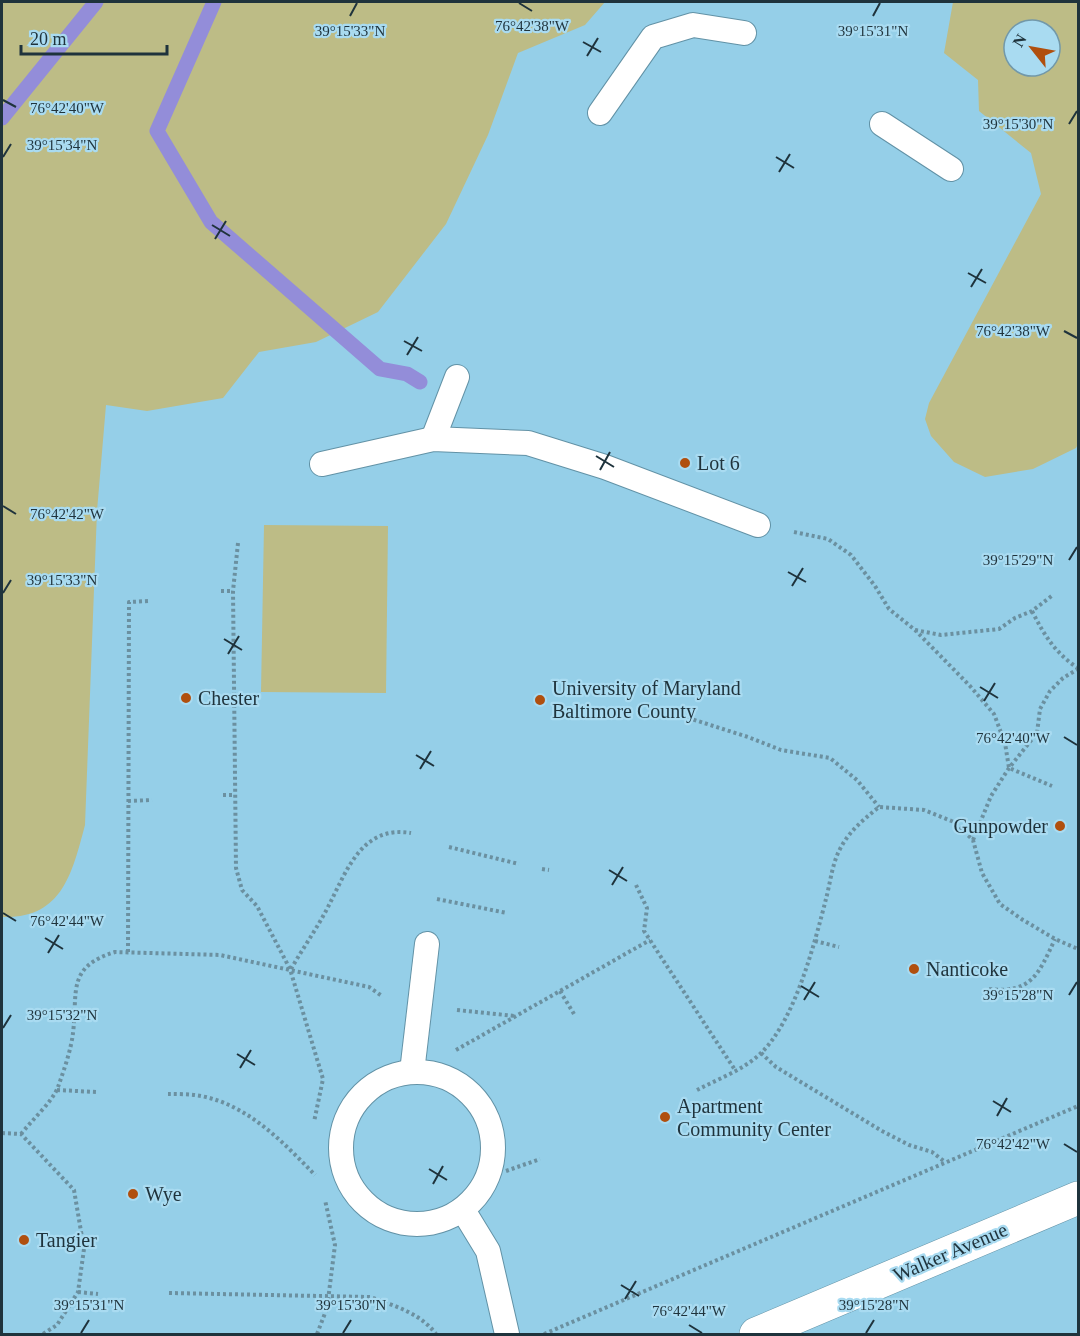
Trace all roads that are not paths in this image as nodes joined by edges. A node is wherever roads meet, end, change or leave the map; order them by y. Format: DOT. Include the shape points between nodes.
graph roads {
  1 [pos="744,33"];
  2 [pos="600,113"];
  3 [pos="882,124"];
  4 [pos="951,169"];
  5 [pos="457,377"];
  6 [pos="433,439"];
  7 [pos="322,464"];
  8 [pos="758,525"];
  9 [pos="427,944"];
  10 [pos="412,1072"];
  11 [pos="1078,1198"];
  12 [pos="463,1210"];
  13 [pos="507,1335"];
  14 [pos="756,1335"];
  1 -- 2 [label="lane" via="693,25 653,38"];
  3 -- 4 [label="lane"];
  5 -- 6 [label="lane"];
  6 -- 7 [label="lane"];
  6 -- 8 [label="lane" via="528,443 605,467"];
  9 -- 10 [label="lane"];
  10 -- 12 [label="lane" via="440,1075 464,1088 483,1109 492,1135 491,1163 481,1190"];
  10 -- 12 [label="lane" via="391,1076 372,1086 345,1121 340,1142 349,1185 379,1215 400,1223 422,1225"];
  11 -- 14 [label="street, Walker Avenue"];
  12 -- 13 [label="lane" via="488,1251"];
}
